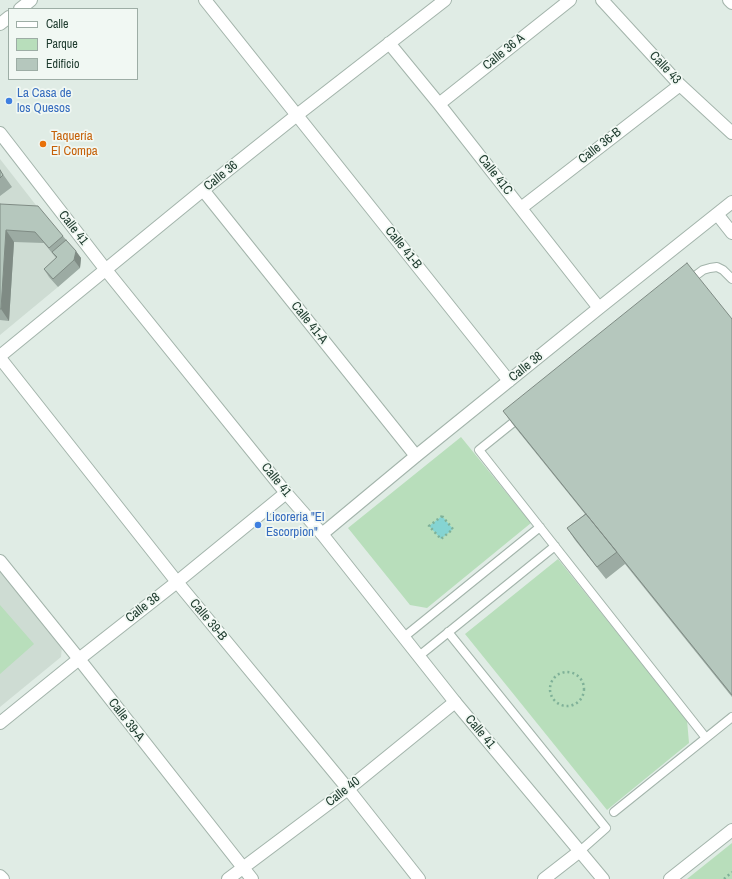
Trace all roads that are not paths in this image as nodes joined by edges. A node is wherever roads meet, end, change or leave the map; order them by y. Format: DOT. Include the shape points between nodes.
graph roads {
  1 [pos="31,0"];
  2 [pos="205,0"];
  3 [pos="445,0"];
  4 [pos="570,0"];
  5 [pos="602,0"];
  6 [pos="729,0"];
  7 [pos="732,3"];
  8 [pos="21,8"];
  9 [pos="8,18"];
  10 [pos="0,24"];
  11 [pos="390,44"];
  12 [pos="680,85"];
  13 [pos="439,104"];
  14 [pos="297,115"];
  15 [pos="0,133"];
  16 [pos="732,133"];
  17 [pos="203,190"];
  18 [pos="732,202"];
  19 [pos="521,208"];
  20 [pos="717,214"];
  21 [pos="732,233"];
  22 [pos="106,270"];
  23 [pos="732,279"];
  24 [pos="683,285"];
  25 [pos="599,308"];
  26 [pos="0,357"];
  27 [pos="509,381"];
  28 [pos="528,410"];
  29 [pos="416,456"];
  30 [pos="286,493"];
  31 [pos="540,527"];
  32 [pos="322,534"];
  33 [pos="555,546"];
  34 [pos="0,561"];
  35 [pos="177,582"];
  36 [pos="448,632"];
  37 [pos="404,637"];
  38 [pos="419,656"];
  39 [pos="79,659"];
  40 [pos="455,702"];
  41 [pos="732,717"];
  42 [pos="0,723"];
  43 [pos="706,738"];
  44 [pos="348,788"];
  45 [pos="614,812"];
  46 [pos="732,830"];
  47 [pos="580,851"];
  48 [pos="242,868"];
  49 [pos="0,876"];
  50 [pos="3,879"];
  51 [pos="228,879"];
  52 [pos="252,879"];
  53 [pos="419,879"];
  54 [pos="544,879"];
  55 [pos="603,879"];
  56 [pos="670,879"];
  1 -- 8 [label="street"];
  2 -- 14 [label="street"];
  3 -- 11 [label="street, Calle 36"];
  4 -- 13 [label="street, Calle 36 A"];
  5 -- 12 [label="street, Calle 43"];
  6 -- 7 [label="street"];
  9 -- 10 [label="street"];
  11 -- 13 [label="street, Calle 41C"];
  11 -- 14 [label="street, Calle 36"];
  12 -- 16 [label="street, Calle 43"];
  12 -- 19 [label="street, Calle 36-B"];
  13 -- 19 [label="street, Calle 41C"];
  14 -- 17 [label="street, Calle 36"];
  14 -- 27 [label="street, Calle 41-B"];
  15 -- 22 [label="street, Calle 41"];
  17 -- 22 [label="street, Calle 36"];
  17 -- 29 [label="street, Calle 41-A"];
  18 -- 20 [label="street, Calle 38"];
  19 -- 25 [label="street, Calle 41C"];
  20 -- 21 [label="street"];
  20 -- 25 [label="street, Calle 38"];
  22 -- 26 [label="street, Calle 36"];
  22 -- 30 [label="street, Calle 41"];
  23 -- 24 [label="lane" via="724,270 717,267 699,273"];
  25 -- 27 [label="street, Calle 38"];
  26 -- 35 [label="street, Calle 39-B"];
  27 -- 29 [label="street, Calle 38"];
  28 -- 31 [label="lane" via="479,450"];
  29 -- 32 [label="street, Calle 38"];
  30 -- 32 [label="street, Calle 41"];
  30 -- 35 [label="street, Calle 38"];
  31 -- 33 [label="lane"];
  31 -- 37 [label="lane"];
  32 -- 37 [label="street, Calle 41"];
  33 -- 36 [label="lane"];
  33 -- 43 [label="lane"];
  34 -- 39 [label="street, Calle 39-A"];
  35 -- 39 [label="street, Calle 38"];
  35 -- 44 [label="street, Calle 39-B"];
  36 -- 38 [label="lane"];
  36 -- 47 [label="lane" via="606,828"];
  37 -- 38 [label="street, Calle 41"];
  38 -- 40 [label="street, Calle 41"];
  39 -- 42 [label="street, Calle 38"];
  39 -- 48 [label="street, Calle 39-A"];
  40 -- 44 [label="street, Calle 40"];
  40 -- 47 [label="street, Calle 41"];
  41 -- 43 [label="lane"];
  43 -- 45 [label="lane"];
  44 -- 48 [label="street, Calle 40"];
  44 -- 53 [label="street, Calle 39-B"];
  46 -- 56 [label="street"];
  47 -- 54 [label="street"];
  47 -- 55 [label="street, Calle 41"];
  48 -- 51 [label="street, Calle 40"];
  48 -- 52 [label="street, Calle 39-A"];
  49 -- 50 [label="street"];
}
